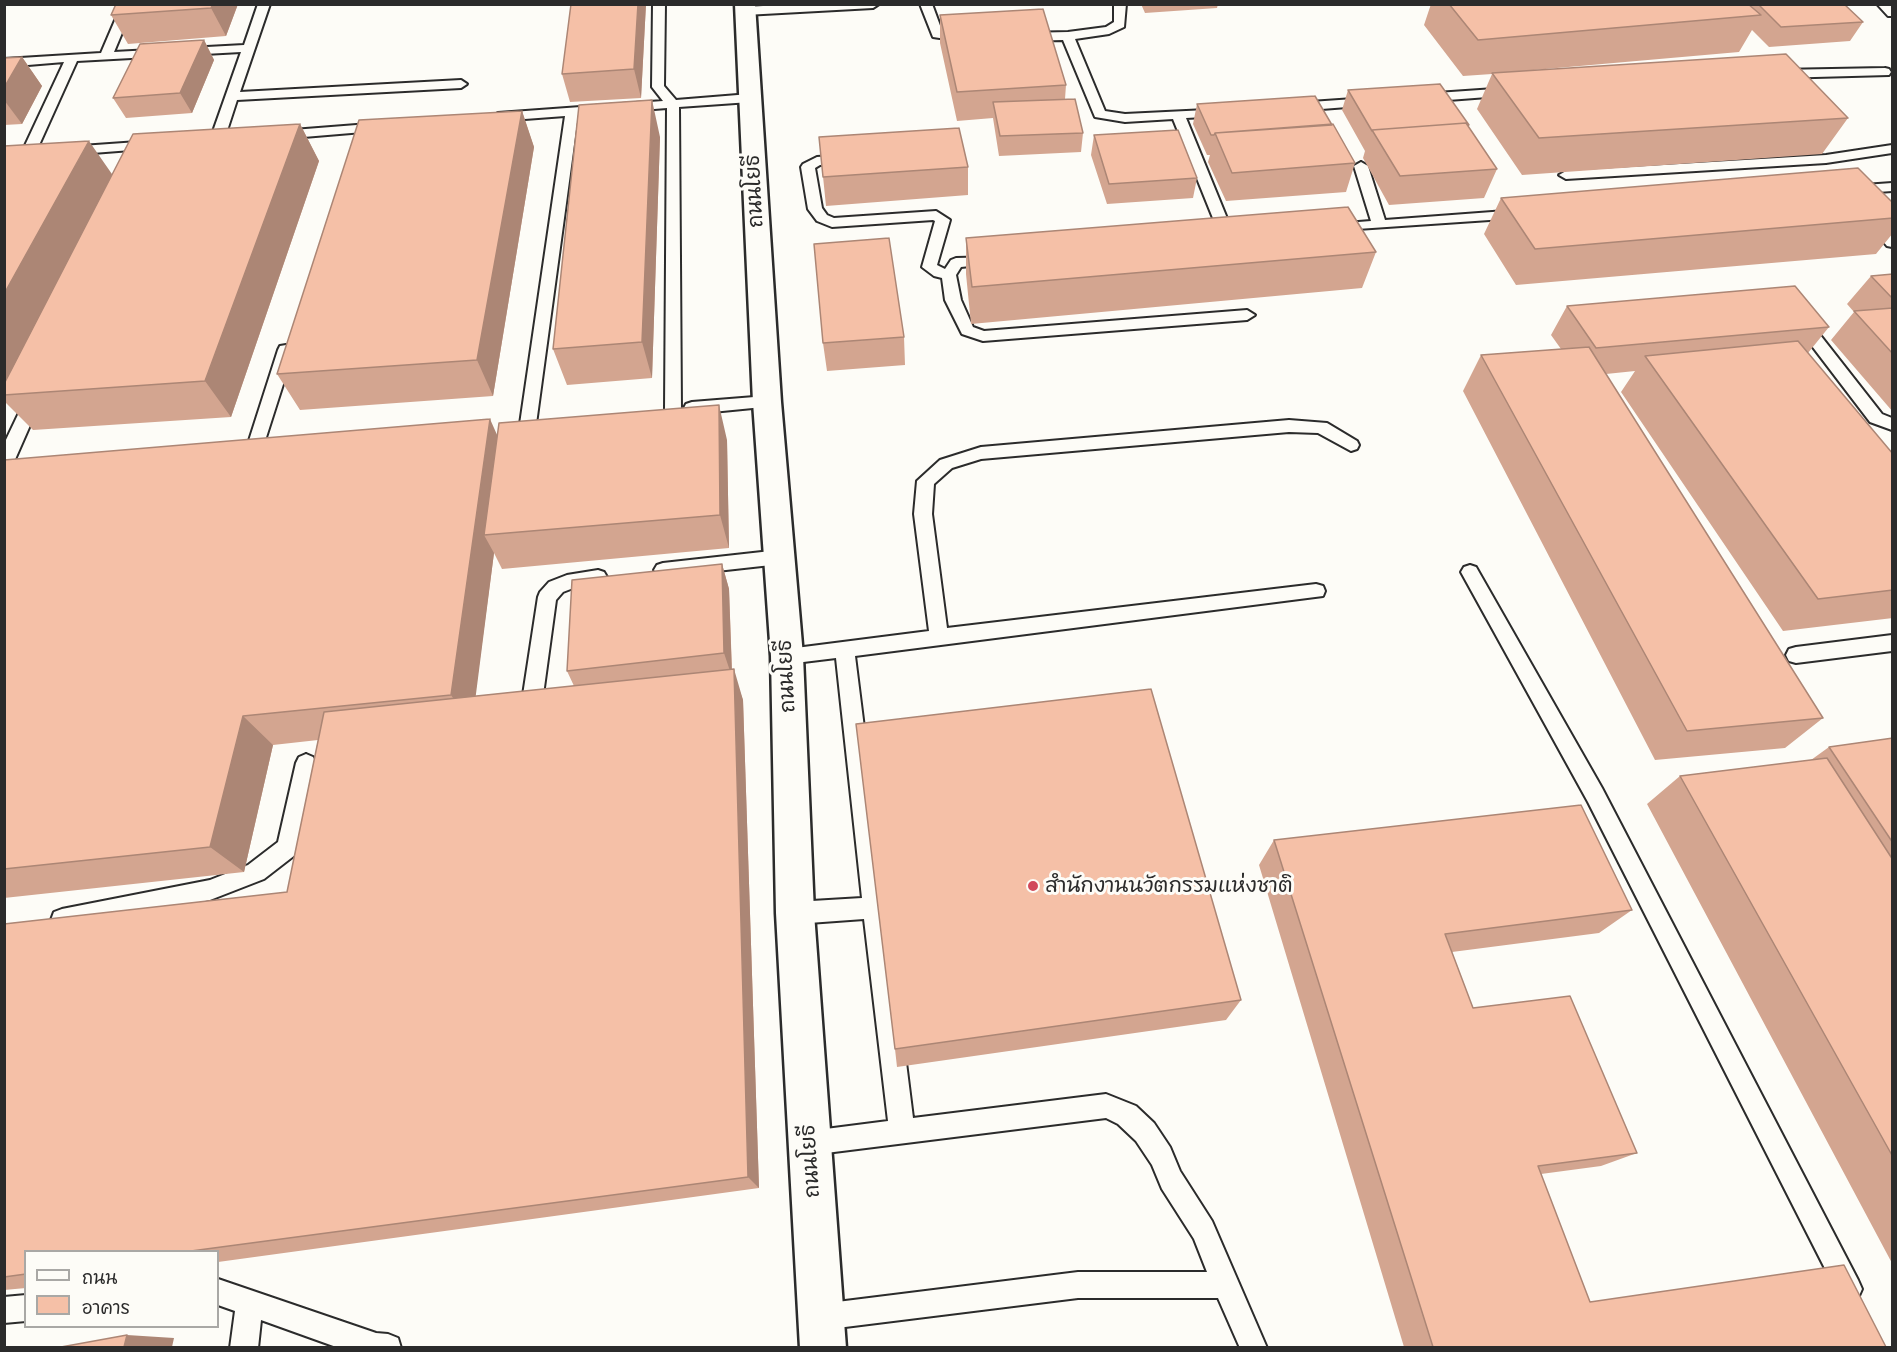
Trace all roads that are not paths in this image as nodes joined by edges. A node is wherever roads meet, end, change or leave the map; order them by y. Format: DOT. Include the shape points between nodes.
graph roads {
  1 [pos="128,4"];
  2 [pos="264,4"];
  3 [pos="659,4"];
  4 [pos="873,4"];
  5 [pos="926,4"];
  6 [pos="1120,4"];
  7 [pos="1883,4"];
  8 [pos="745,8"];
  9 [pos="1893,13"];
  10 [pos="1068,36"];
  11 [pos="1012,37"];
  12 [pos="978,38"];
  13 [pos="249,48"];
  14 [pos="106,56"];
  15 [pos="72,58"];
  16 [pos="4,63"];
  17 [pos="1890,72"];
  18 [pos="1762,75"];
  19 [pos="460,84"];
  20 [pos="1524,91"];
  21 [pos="232,96"];
  22 [pos="750,98"];
  23 [pos="1404,99"];
  24 [pos="1381,101"];
  25 [pos="673,104"];
  26 [pos="1285,107"];
  27 [pos="572,111"];
  28 [pos="1238,111"];
  29 [pos="1178,115"];
  30 [pos="482,119"];
  31 [pos="391,126"];
  32 [pos="263,136"];
  33 [pos="217,140"];
  34 [pos="1893,149"];
  35 [pos="864,159"];
  36 [pos="140,166"];
  37 [pos="1361,166"];
  38 [pos="1566,175"];
  39 [pos="1893,187"];
  40 [pos="1531,213"];
  41 [pos="1379,224"];
  42 [pos="1321,229"];
  43 [pos="1228,238"];
  44 [pos="1893,243"];
  45 [pos="1012,258"];
  46 [pos="949,274"];
  47 [pos="1247,315"];
  48 [pos="1802,321"];
  49 [pos="289,339"];
  50 [pos="43,379"];
  51 [pos="767,402"];
  52 [pos="673,410"];
  53 [pos="651,412"];
  54 [pos="550,422"];
  55 [pos="1893,424"];
  56 [pos="1351,445"];
  57 [pos="278,448"];
  58 [pos="8,470"];
  59 [pos="780,556"];
  60 [pos="642,572"];
  61 [pos="1470,573"];
  62 [pos="619,575"];
  63 [pos="1316,591"];
  64 [pos="939,637"];
  65 [pos="1893,643"];
  66 [pos="845,649"];
  67 [pos="1796,654"];
  68 [pos="787,656"];
  69 [pos="533,695"];
  70 [pos="306,763"];
  71 [pos="874,908"];
  72 [pos="795,913"];
  73 [pos="42,924"];
  74 [pos="902,1131"];
  75 [pos="810,1143"];
  76 [pos="1227,1285"];
  77 [pos="219,1292"];
  78 [pos="250,1302"];
  79 [pos="1857,1305"];
  80 [pos="24,1308"];
  81 [pos="4,1310"];
  82 [pos="822,1332"];
  83 [pos="244,1347"];
  84 [pos="388,1347"];
  85 [pos="1254,1347"];
  1 -- 14 [label="lane"];
  2 -- 13 [label="lane"];
  3 -- 25 [label="lane" via="658,87"];
  4 -- 8 [label="lane"];
  5 -- 12 [label="lane" via="938,34"];
  6 -- 10 [label="lane" via="1120,24 1109,30"];
  7 -- 9 [label="lane"];
  8 -- 22 [label="street, ถนนโยธี"];
  10 -- 11 [label="lane"];
  10 -- 29 [label="lane" via="1100,114 1125,118"];
  13 -- 14 [label="lane"];
  13 -- 21 [label="lane"];
  14 -- 15 [label="lane"];
  15 -- 16 [label="lane"];
  15 -- 36 [label="lane" via="33,154 155,144"];
  17 -- 18 [label="lane"];
  19 -- 21 [label="lane"];
  20 -- 23 [label="lane"];
  21 -- 33 [label="lane"];
  22 -- 25 [label="lane"];
  22 -- 51 [label="street, ถนนโยธี"];
  24 -- 26 [label="lane"];
  25 -- 27 [label="lane"];
  25 -- 52 [label="lane"];
  27 -- 30 [label="lane"];
  27 -- 54 [label="lane" via="522,425"];
  28 -- 29 [label="lane"];
  29 -- 43 [label="lane"];
  31 -- 32 [label="lane" via="355,134"];
  34 -- 38 [label="lane" via="1826,159"];
  35 -- 46 [label="lane" via="817,161 808,166 815,209 832,223 936,215 943,220 929,267"];
  37 -- 41 [label="lane"];
  39 -- 44 [label="lane" via="1841,191"];
  40 -- 41 [label="lane"];
  41 -- 42 [label="lane"];
  45 -- 46 [label="lane" via="956,263"];
  46 -- 47 [label="lane" via="953,300 967,330 983,336"];
  48 -- 55 [label="lane" via="1876,418"];
  49 -- 57 [label="lane" via="248,450"];
  50 -- 58 [label="lane"];
  51 -- 52 [label="lane"];
  51 -- 59 [label="street, ถนนโยธี"];
  52 -- 53 [label="lane"];
  56 -- 64 [label="lane" via="1322,427 1289,426 981,453 945,464 926,481 923,514"];
  59 -- 60 [label="lane"];
  59 -- 68 [label="street, ถนนโยธี"];
  61 -- 79 [label="lane" via="1595,795"];
  62 -- 69 [label="lane" via="574,580 556,587 547,597"];
  63 -- 64 [label="lane"];
  64 -- 66 [label="lane"];
  65 -- 67 [label="lane"];
  66 -- 68 [label="lane"];
  66 -- 71 [label="lane"];
  68 -- 72 [label="street, ถนนโยธี"];
  70 -- 73 [label="lane" via="287,848 256,872 210,890"];
  71 -- 72 [label="lane"];
  71 -- 74 [label="lane"];
  72 -- 75 [label="street, ถนนโยธี"];
  74 -- 75 [label="lane"];
  74 -- 76 [label="lane" via="1106,1106 1127,1115 1161,1156 1171,1180 1203,1230"];
  75 -- 82 [label="street, ถนนโยธี"];
  76 -- 82 [label="lane" via="1078,1285"];
  76 -- 85 [label="lane"];
  77 -- 78 [label="lane"];
  78 -- 83 [label="lane"];
  78 -- 84 [label="lane" via="376,1347"];
  80 -- 81 [label="lane"];
}
